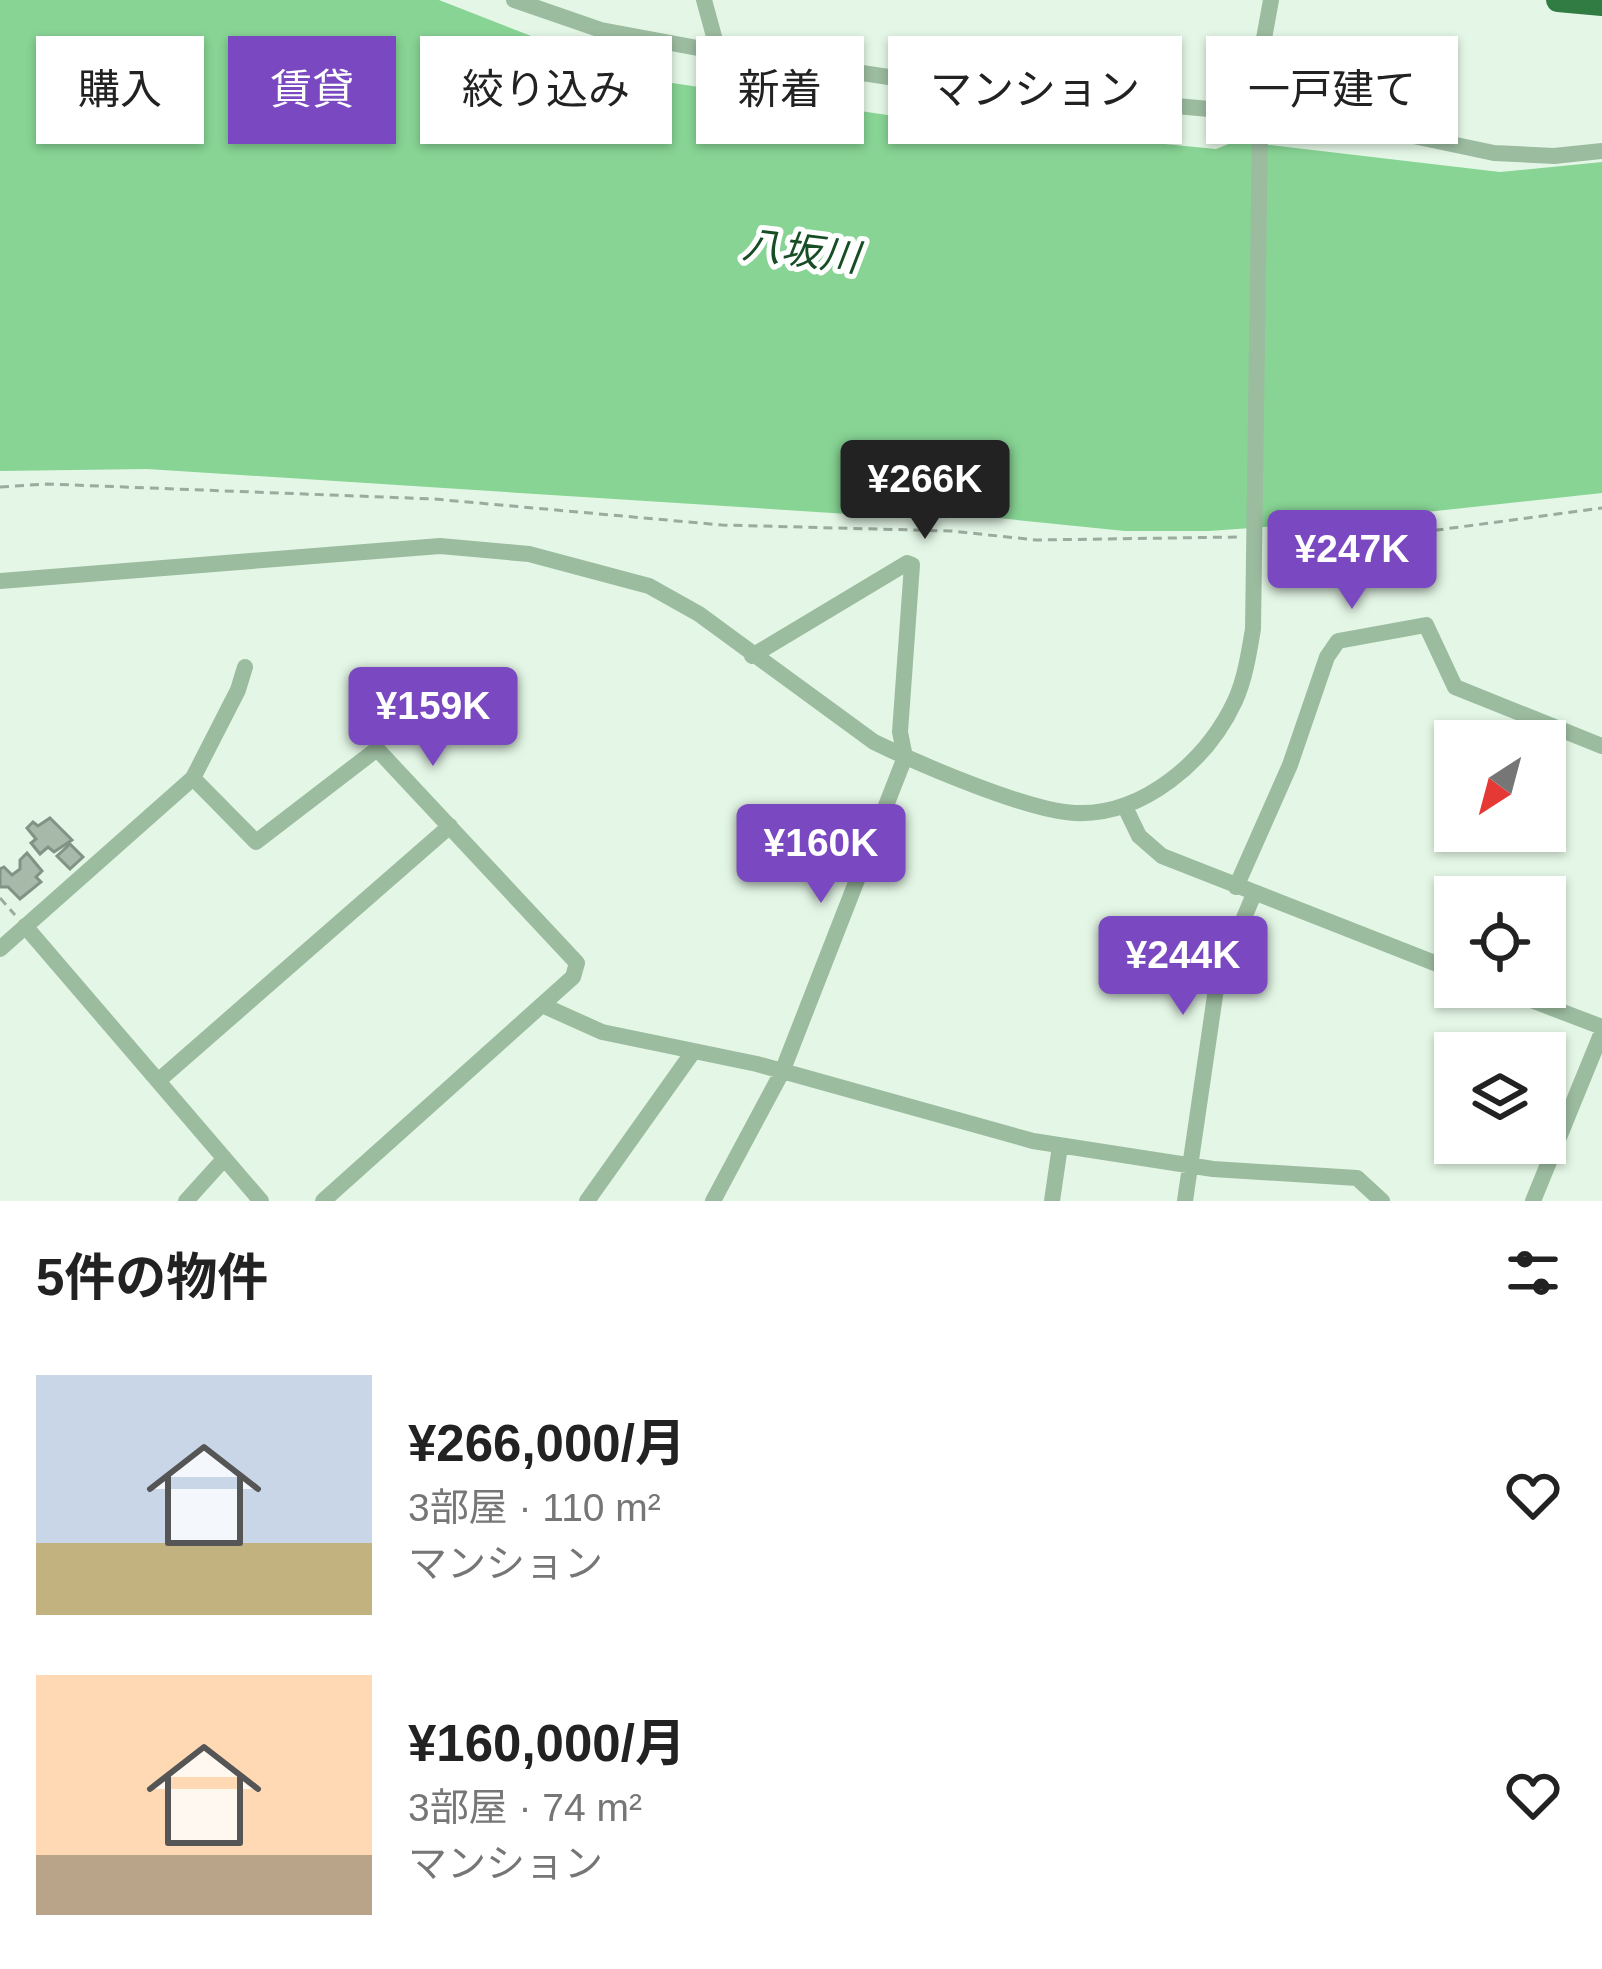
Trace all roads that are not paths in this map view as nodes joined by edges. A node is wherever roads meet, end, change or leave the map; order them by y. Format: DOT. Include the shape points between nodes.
graph roads {
  1 [pos="514,0"];
  2 [pos="704,0"];
  3 [pos="1271,0"];
  4 [pos="1558,0"];
  5 [pos="1602,4"];
  6 [pos="714,36"];
  7 [pos="1264,36"];
  8 [pos="696,47"];
  9 [pos="864,72"];
  10 [pos="1206,109"];
  11 [pos="1261,144"];
  12 [pos="1451,144"];
  13 [pos="1602,151"];
  14 [pos="0,581"];
  15 [pos="752,656"];
  16 [pos="245,667"];
  17 [pos="1602,746"];
  18 [pos="905,757"];
  19 [pos="193,778"];
  20 [pos="1125,806"];
  21 [pos="450,826"];
  22 [pos="1236,887"];
  23 [pos="1254,894"];
  24 [pos="25,926"];
  25 [pos="0,949"];
  26 [pos="1434,963"];
  27 [pos="542,1005"];
  28 [pos="1548,1008"];
  29 [pos="1602,1030"];
  30 [pos="692,1052"];
  31 [pos="782,1072"];
  32 [pos="158,1081"];
  33 [pos="1060,1146"];
  34 [pos="224,1159"];
  35 [pos="1188,1166"];
  36 [pos="186,1201"];
  37 [pos="261,1201"];
  38 [pos="323,1201"];
  39 [pos="587,1201"];
  40 [pos="713,1201"];
  41 [pos="1052,1201"];
  42 [pos="1186,1201"];
  43 [pos="1382,1201"];
  44 [pos="1533,1201"];
  1 -- 8 [label="street" via="602,30"];
  2 -- 6 [label="street"];
  3 -- 7 [label="street"];
  4 -- 5 [label="highway"];
  9 -- 10 [label="street"];
  11 -- 20 [label="street" via="1248,662 1208,743 1181,772"];
  12 -- 13 [label="street" via="1554,156"];
  14 -- 15 [label="street" via="440,546 529,554 649,586"];
  15 -- 18 [label="street"];
  15 -- 18 [label="street" via="912,565"];
  16 -- 19 [label="street"];
  17 -- 22 [label="street" via="1455,687 1426,625 1338,641"];
  18 -- 20 [label="street" via="1052,811"];
  18 -- 31 [label="street"];
  19 -- 21 [label="street" via="256,842 377,748"];
  19 -- 24 [label="street"];
  20 -- 22 [label="street" via="1139,836 1162,856"];
  21 -- 27 [label="street" via="577,963"];
  21 -- 32 [label="street"];
  22 -- 23 [label="street"];
  23 -- 26 [label="street"];
  23 -- 35 [label="street" via="1216,982"];
  24 -- 25 [label="street"];
  24 -- 32 [label="street"];
  27 -- 30 [label="street" via="602,1032"];
  27 -- 38 [label="street"];
  28 -- 29 [label="street"];
  29 -- 44 [label="street"];
  30 -- 31 [label="street"];
  30 -- 39 [label="street"];
  31 -- 33 [label="street"];
  31 -- 40 [label="street"];
  32 -- 34 [label="street"];
  33 -- 35 [label="street"];
  33 -- 41 [label="street"];
  34 -- 36 [label="street"];
  34 -- 37 [label="street"];
  35 -- 42 [label="street"];
  35 -- 43 [label="street" via="1357,1178"];
}
